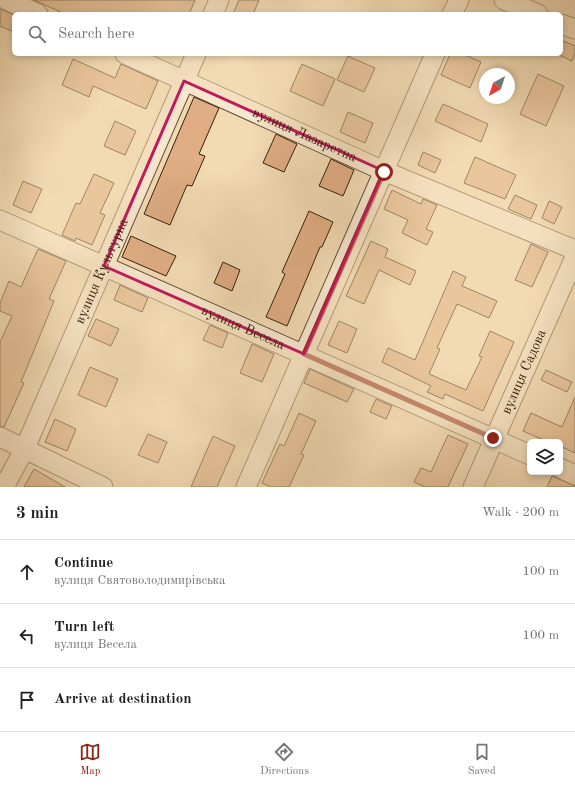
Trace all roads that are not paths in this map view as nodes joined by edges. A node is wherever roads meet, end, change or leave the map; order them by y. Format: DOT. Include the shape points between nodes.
graph roads {
  1 [pos="7,0"];
  2 [pos="220,0"];
  3 [pos="459,0"];
  4 [pos="504,0"];
  5 [pos="34,12"];
  6 [pos="214,12"];
  7 [pos="453,12"];
  8 [pos="533,12"];
  9 [pos="563,25"];
  10 [pos="575,29"];
  11 [pos="129,56"];
  12 [pos="195,56"];
  13 [pos="434,56"];
  14 [pos="184,81"];
  15 [pos="384,172"];
  16 [pos="0,220"];
  17 [pos="575,250"];
  18 [pos="575,257"];
  19 [pos="104,266"];
  20 [pos="304,354"];
  21 [pos="0,437"];
  22 [pos="493,438"];
  23 [pos="25,448"];
  24 [pos="527,454"];
  25 [pos="563,469"];
  26 [pos="575,475"];
  27 [pos="4,487"];
  28 [pos="102,487"];
  29 [pos="246,487"];
  30 [pos="473,487"];
  1 -- 5 [label="street"];
  2 -- 6 [label="street"];
  3 -- 7 [label="street"];
  4 -- 8 [label="street"];
  9 -- 10 [label="street"];
  11 -- 14 [label="street, вулиця Лазаретна"];
  12 -- 14 [label="street, вулиця Культурна"];
  13 -- 15 [label="street"];
  14 -- 15 [label="street, вулиця Лазаретна"];
  14 -- 19 [label="street, вулиця Культурна"];
  15 -- 17 [label="street, вулиця Лазаретна"];
  15 -- 20 [label="street"];
  16 -- 19 [label="street, вулиця Весела"];
  18 -- 22 [label="street, вулиця Садова"];
  19 -- 20 [label="street, вулиця Весела"];
  19 -- 23 [label="street, вулиця Культурна"];
  20 -- 22 [label="street, вулиця Весела"];
  20 -- 29 [label="street"];
  21 -- 23 [label="street"];
  22 -- 24 [label="street, вулиця Весела"];
  22 -- 30 [label="street, вулиця Садова"];
  23 -- 27 [label="street, вулиця Культурна"];
  23 -- 28 [label="street"];
  25 -- 26 [label="street"];
}
